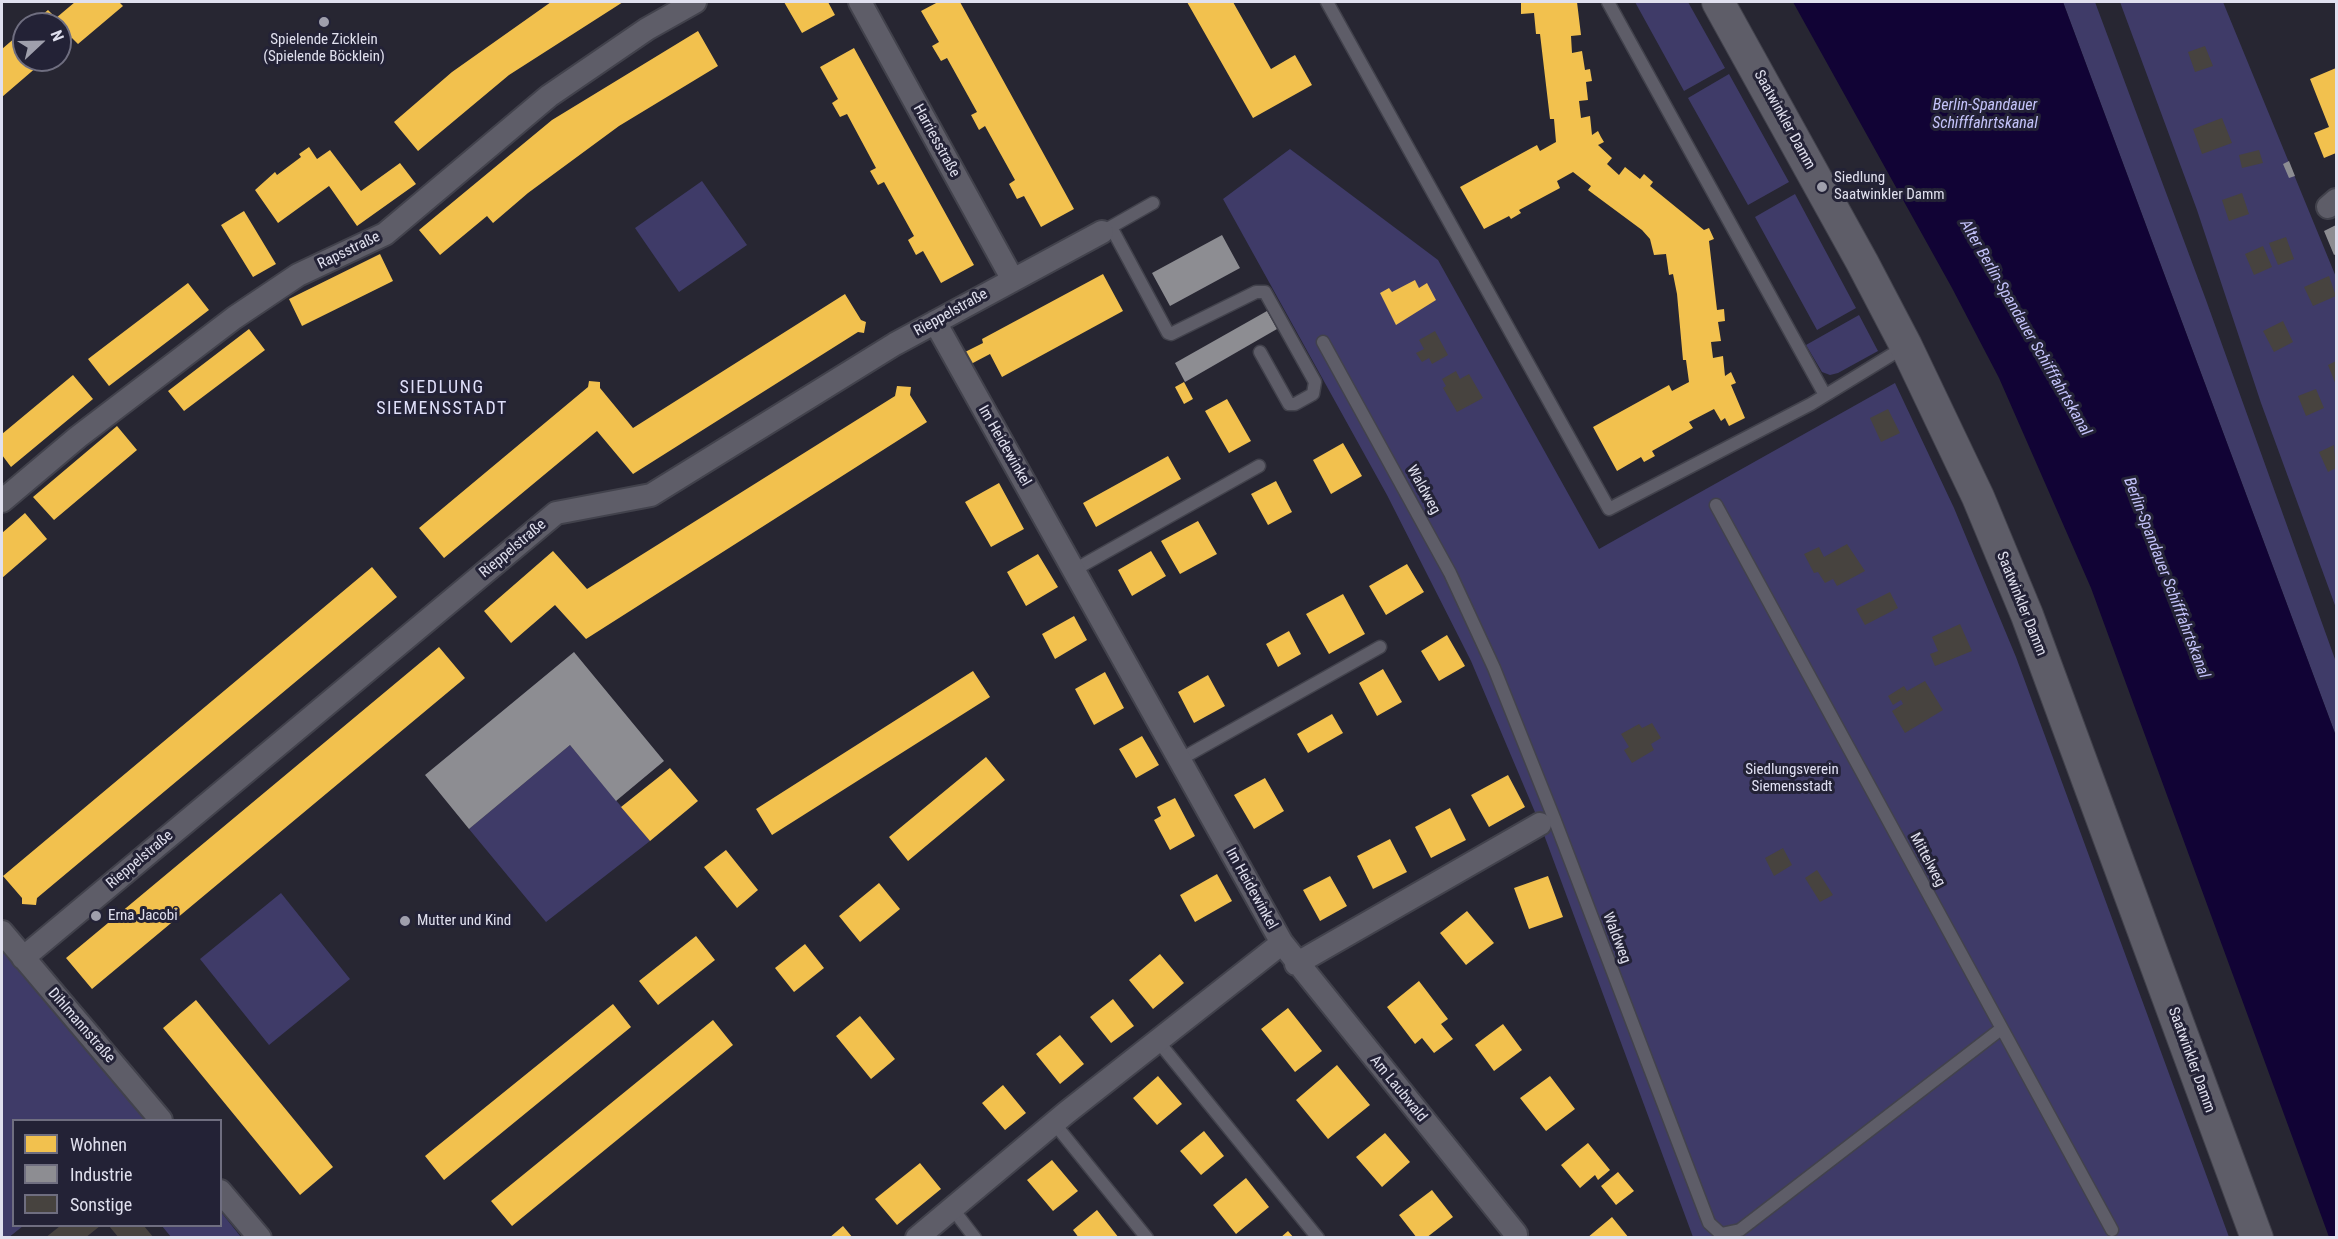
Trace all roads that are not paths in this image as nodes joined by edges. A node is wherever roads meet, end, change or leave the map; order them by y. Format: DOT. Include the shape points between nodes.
graph roads {
  1 [pos="695,2"];
  2 [pos="860,2"];
  3 [pos="1326,2"];
  4 [pos="1608,2"];
  5 [pos="1718,2"];
  6 [pos="1153,203"];
  7 [pos="1107,229"];
  8 [pos="1013,280"];
  9 [pos="935,322"];
  10 [pos="1323,342"];
  11 [pos="1906,346"];
  12 [pos="1260,352"];
  13 [pos="1825,395"];
  14 [pos="1260,466"];
  15 [pos="2,501"];
  16 [pos="1716,505"];
  17 [pos="1074,570"];
  18 [pos="1380,647"];
  19 [pos="1179,760"];
  20 [pos="1547,821"];
  21 [pos="2,932"];
  22 [pos="1282,943"];
  23 [pos="23,958"];
  24 [pos="1296,964"];
  25 [pos="2001,1029"];
  26 [pos="1157,1040"];
  27 [pos="160,1119"];
  28 [pos="1054,1123"];
  29 [pos="222,1193"];
  30 [pos="952,1208"];
  31 [pos="2112,1230"];
  32 [pos="1516,1234"];
  33 [pos="260,1238"];
  34 [pos="917,1238"];
  35 [pos="975,1238"];
  36 [pos="1147,1238"];
  37 [pos="1318,1238"];
  38 [pos="2257,1238"];
  1 -- 15 [label="street, Rapsstraße" via="647,29 549,96 385,234 298,275 234,318 78,436"];
  2 -- 8 [label="street, Harriesstraße"];
  3 -- 13 [label="lane" via="1609,509"];
  4 -- 13 [label="lane"];
  5 -- 11 [label="main road, Saatwinkler Damm"];
  6 -- 7 [label="lane"];
  7 -- 8 [label="street, Rieppelstraße"];
  7 -- 12 [label="lane" via="1168,333 1256,292 1265,292 1316,382 1313,394 1289,404"];
  8 -- 9 [label="street, Rieppelstraße"];
  9 -- 17 [label="street, Im Heidewinkel"];
  9 -- 23 [label="street, Rieppelstraße" via="651,495 556,513"];
  10 -- 20 [label="lane, Waldweg" via="1450,573 1494,668"];
  11 -- 13 [label="lane"];
  11 -- 38 [label="main road, Saatwinkler Damm" via="1978,497 2027,615"];
  14 -- 17 [label="lane"];
  16 -- 25 [label="lane, Mittelweg"];
  17 -- 19 [label="street, Im Heidewinkel"];
  18 -- 19 [label="lane"];
  19 -- 22 [label="street, Im Heidewinkel"];
  20 -- 24 [label="street"];
  20 -- 25 [label="lane, Waldweg" via="1709,1222 1720,1234 1740,1230"];
  21 -- 23 [label="street, Dihlmannstraße"];
  22 -- 24 [label="street, Am Laubwald"];
  22 -- 26 [label="street, Im Heidewinkel"];
  23 -- 27 [label="street, Dihlmannstraße"];
  24 -- 32 [label="street, Am Laubwald"];
  25 -- 31 [label="lane, Mittelweg"];
  26 -- 28 [label="street, Im Heidewinkel"];
  26 -- 37 [label="lane"];
  28 -- 30 [label="street, Im Heidewinkel"];
  28 -- 36 [label="lane"];
  29 -- 33 [label="street"];
  30 -- 34 [label="street, Im Heidewinkel"];
  30 -- 35 [label="lane"];
}
